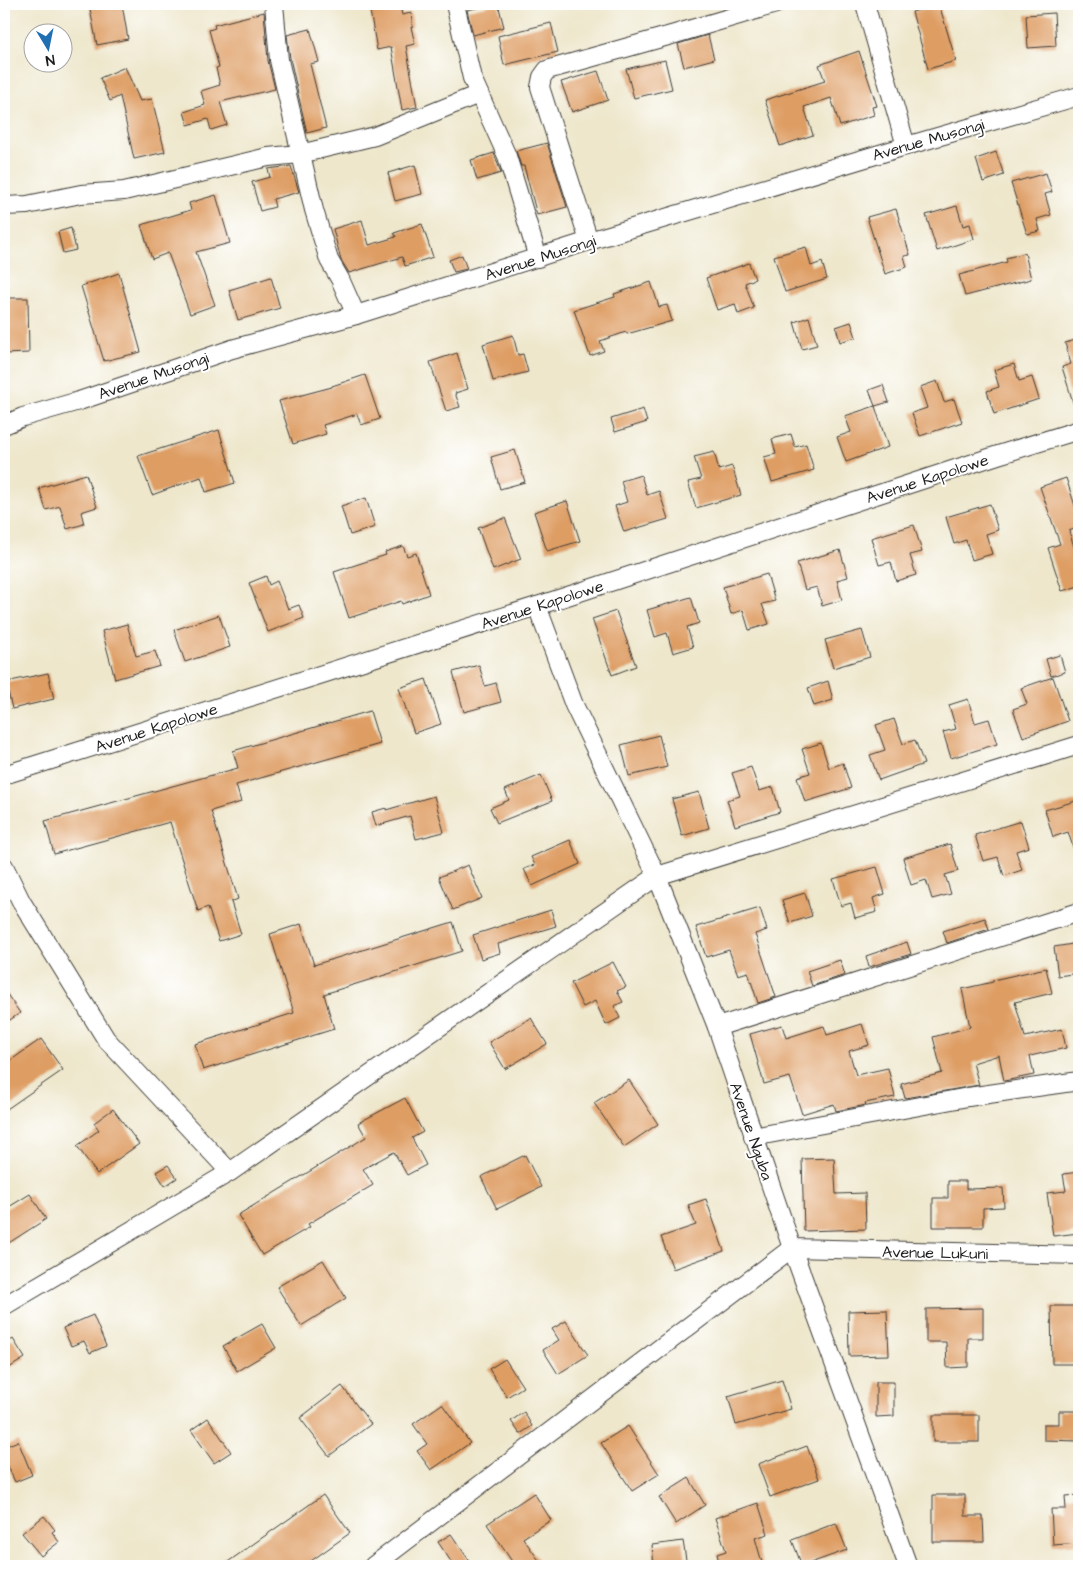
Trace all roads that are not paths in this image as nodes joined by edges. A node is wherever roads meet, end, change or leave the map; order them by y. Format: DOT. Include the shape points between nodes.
graph roads {
  1 [pos="274,4"];
  2 [pos="455,4"];
  3 [pos="776,4"];
  4 [pos="865,4"];
  5 [pos="479,94"];
  6 [pos="1079,96"];
  7 [pos="906,146"];
  8 [pos="300,154"];
  9 [pos="4,206"];
  10 [pos="589,241"];
  11 [pos="538,258"];
  12 [pos="356,314"];
  13 [pos="4,411"];
  14 [pos="23,417"];
  15 [pos="4,425"];
  16 [pos="1079,430"];
  17 [pos="537,606"];
  18 [pos="1079,744"];
  19 [pos="4,775"];
  20 [pos="4,866"];
  21 [pos="657,876"];
  22 [pos="1079,912"];
  23 [pos="717,1027"];
  24 [pos="1079,1081"];
  25 [pos="753,1137"];
  26 [pos="230,1172"];
  27 [pos="792,1248"];
  28 [pos="1079,1255"];
  29 [pos="4,1306"];
  30 [pos="373,1566"];
  31 [pos="908,1566"];
  1 -- 8 [label="street" via="279,60"];
  2 -- 5 [label="street" via="472,78"];
  3 -- 10 [label="street" via="547,70 540,87"];
  4 -- 7 [label="street"];
  5 -- 8 [label="street" via="375,136"];
  5 -- 11 [label="street" via="507,156"];
  6 -- 7 [label="street, Avenue Musongi"];
  7 -- 10 [label="street, Avenue Musongi"];
  8 -- 9 [label="street" via="268,157 124,191"];
  8 -- 12 [label="street" via="330,260"];
  10 -- 11 [label="street, Avenue Musongi"];
  11 -- 12 [label="street, Avenue Musongi"];
  12 -- 14 [label="street, Avenue Musongi" via="232,349"];
  13 -- 14 [label="street"];
  14 -- 15 [label="street, Avenue Musongi"];
  16 -- 17 [label="street, Avenue Kapolowe"];
  17 -- 19 [label="street, Avenue Kapolowe"];
  17 -- 21 [label="street, Avenue Nguba" via="574,705"];
  18 -- 21 [label="street"];
  20 -- 26 [label="street" via="21,901 106,1039"];
  21 -- 23 [label="street, Avenue Nguba"];
  21 -- 26 [label="street"];
  22 -- 23 [label="street"];
  23 -- 25 [label="street, Avenue Nguba"];
  24 -- 25 [label="street" via="968,1097"];
  25 -- 27 [label="street, Avenue Nguba"];
  26 -- 29 [label="street"];
  27 -- 28 [label="street, Avenue Lukuni"];
  27 -- 30 [label="street"];
  27 -- 31 [label="street, Avenue Nguba"];
}
